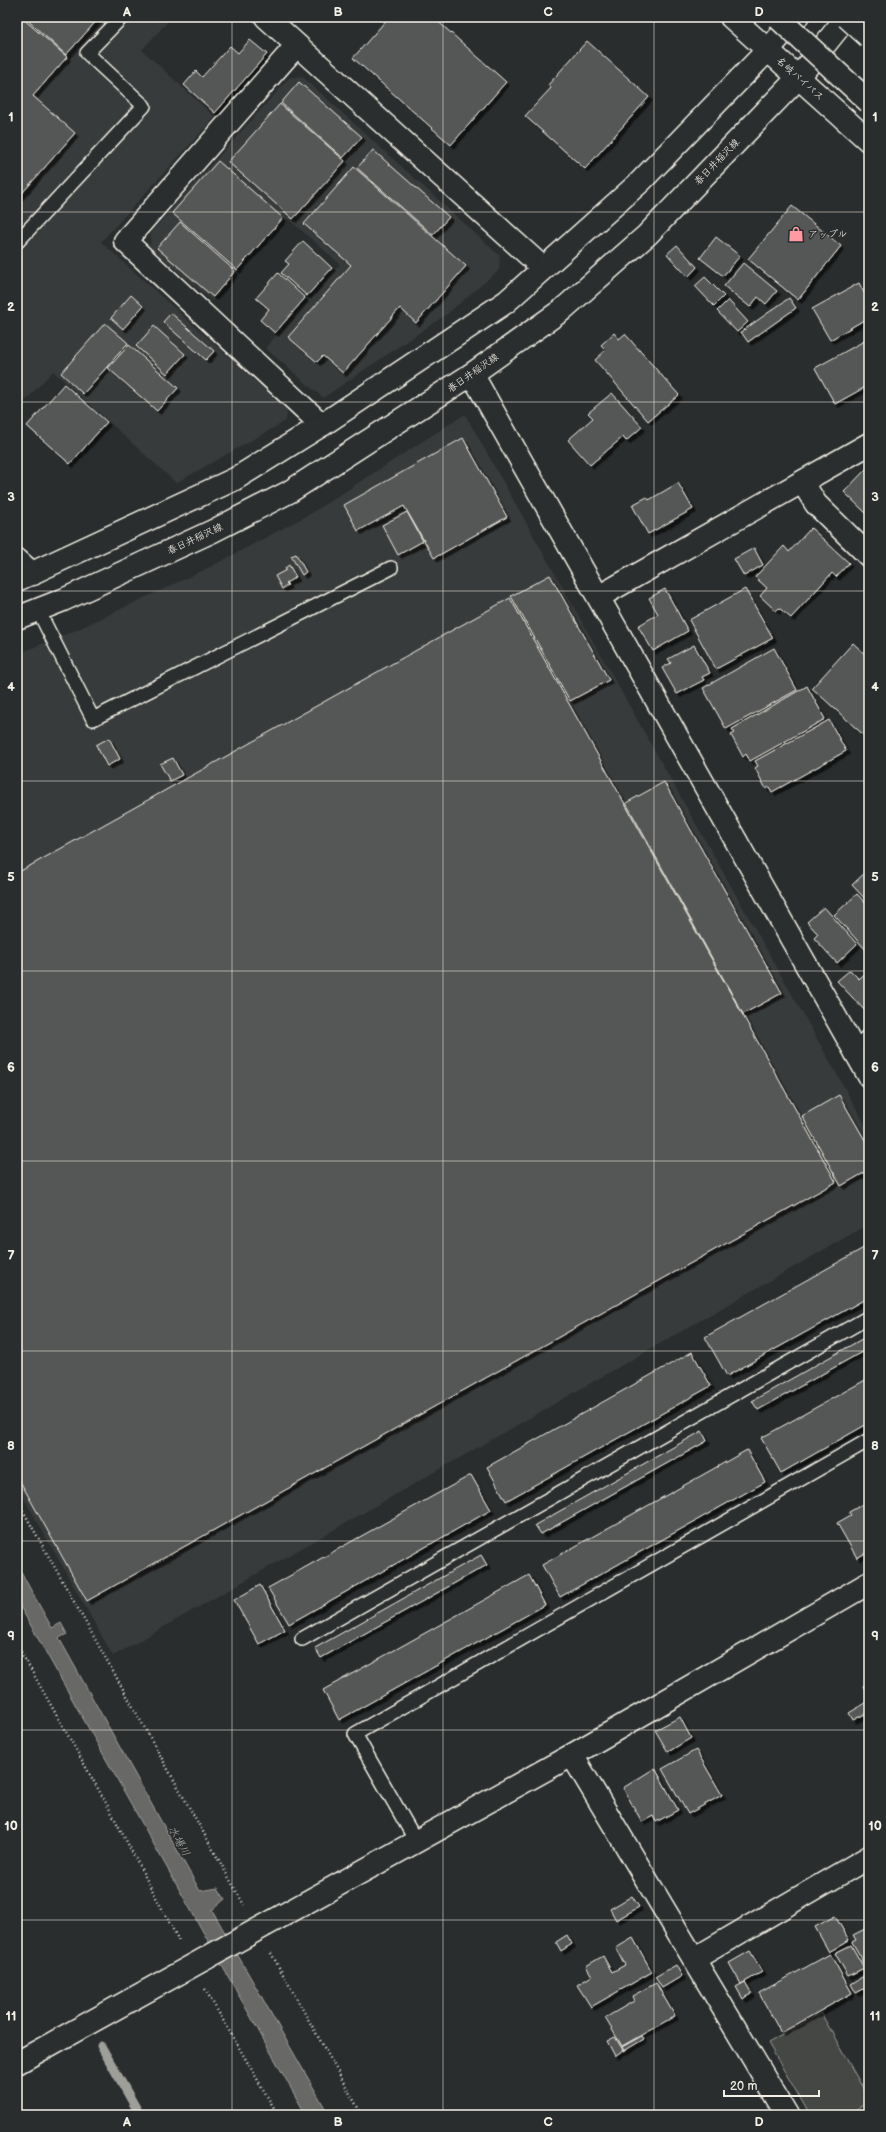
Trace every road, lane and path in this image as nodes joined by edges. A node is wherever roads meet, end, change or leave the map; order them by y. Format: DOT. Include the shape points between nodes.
graph roads {
  1 [pos="122,17"];
  2 [pos="266,17"];
  3 [pos="731,17"];
  4 [pos="777,17"];
  5 [pos="797,17"];
  6 [pos="847,17"];
  7 [pos="869,37"];
  8 [pos="297,45"];
  9 [pos="768,50"];
  10 [pos="798,78"];
  11 [pos="869,102"];
  12 [pos="869,141"];
  13 [pos="17,242"];
  14 [pos="543,268"];
  15 [pos="472,374"];
  16 [pos="322,425"];
  17 [pos="869,444"];
  18 [pos="803,483"];
  19 [pos="869,556"];
  20 [pos="17,560"];
  21 [pos="391,568"];
  22 [pos="25,577"];
  23 [pos="600,596"];
  24 [pos="38,610"];
  25 [pos="17,618"];
  26 [pos="862,1047"];
  27 [pos="869,1076"];
  28 [pos="869,1318"];
  29 [pos="869,1440"];
  30 [pos="17,1500"];
  31 [pos="869,1584"];
  32 [pos="302,1640"];
  33 [pos="17,1645"];
  34 [pos="572,1755"];
  35 [pos="416,1841"];
  36 [pos="869,1858"];
  37 [pos="251,1934"];
  38 [pos="694,1959"];
  39 [pos="199,1962"];
  40 [pos="17,2063"];
  41 [pos="278,2115"];
  42 [pos="362,2115"];
  43 [pos="787,2115"];
  1 -- 13 [label="lane" via="87,53 144,106"];
  2 -- 8 [label="main road"];
  3 -- 9 [label="main road, 名岐バイパス"];
  4 -- 11 [label="main road, bridge"];
  5 -- 9 [label="main road"];
  6 -- 7 [label="main road, bridge"];
  6 -- 10 [label="main road, 春日井稲沢線"];
  8 -- 14 [label="main road"];
  8 -- 16 [label="main road" via="125,241"];
  9 -- 10 [label="main road, 名岐バイパス"];
  9 -- 14 [label="main road" via="640,182"];
  10 -- 12 [label="main road, 名岐バイパス"];
  10 -- 15 [label="main road, 春日井稲沢線" via="647,235 562,310"];
  14 -- 16 [label="main road" via="506,302"];
  15 -- 23 [label="main road"];
  15 -- 24 [label="main road, 春日井稲沢線" via="289,492 213,531"];
  16 -- 22 [label="main road" via="235,479"];
  17 -- 18 [label="main road"];
  18 -- 19 [label="main road" via="816,504"];
  18 -- 23 [label="main road"];
  20 -- 22 [label="main road"];
  21 -- 24 [label="lane" via="93,719"];
  23 -- 26 [label="main road"];
  24 -- 25 [label="main road, 春日井稲沢線"];
  26 -- 27 [label="main road"];
  28 -- 32 [label="lane"];
  29 -- 35 [label="lane" via="355,1734"];
  30 -- 37 [label="path"];
  31 -- 34 [label="main road"];
  33 -- 39 [label="path"];
  34 -- 35 [label="main road"];
  34 -- 38 [label="main road"];
  35 -- 37 [label="main road"];
  36 -- 38 [label="main road"];
  37 -- 39 [label="main road"];
  37 -- 42 [label="path"];
  38 -- 43 [label="main road"];
  39 -- 40 [label="main road"];
  39 -- 41 [label="path"];
}
